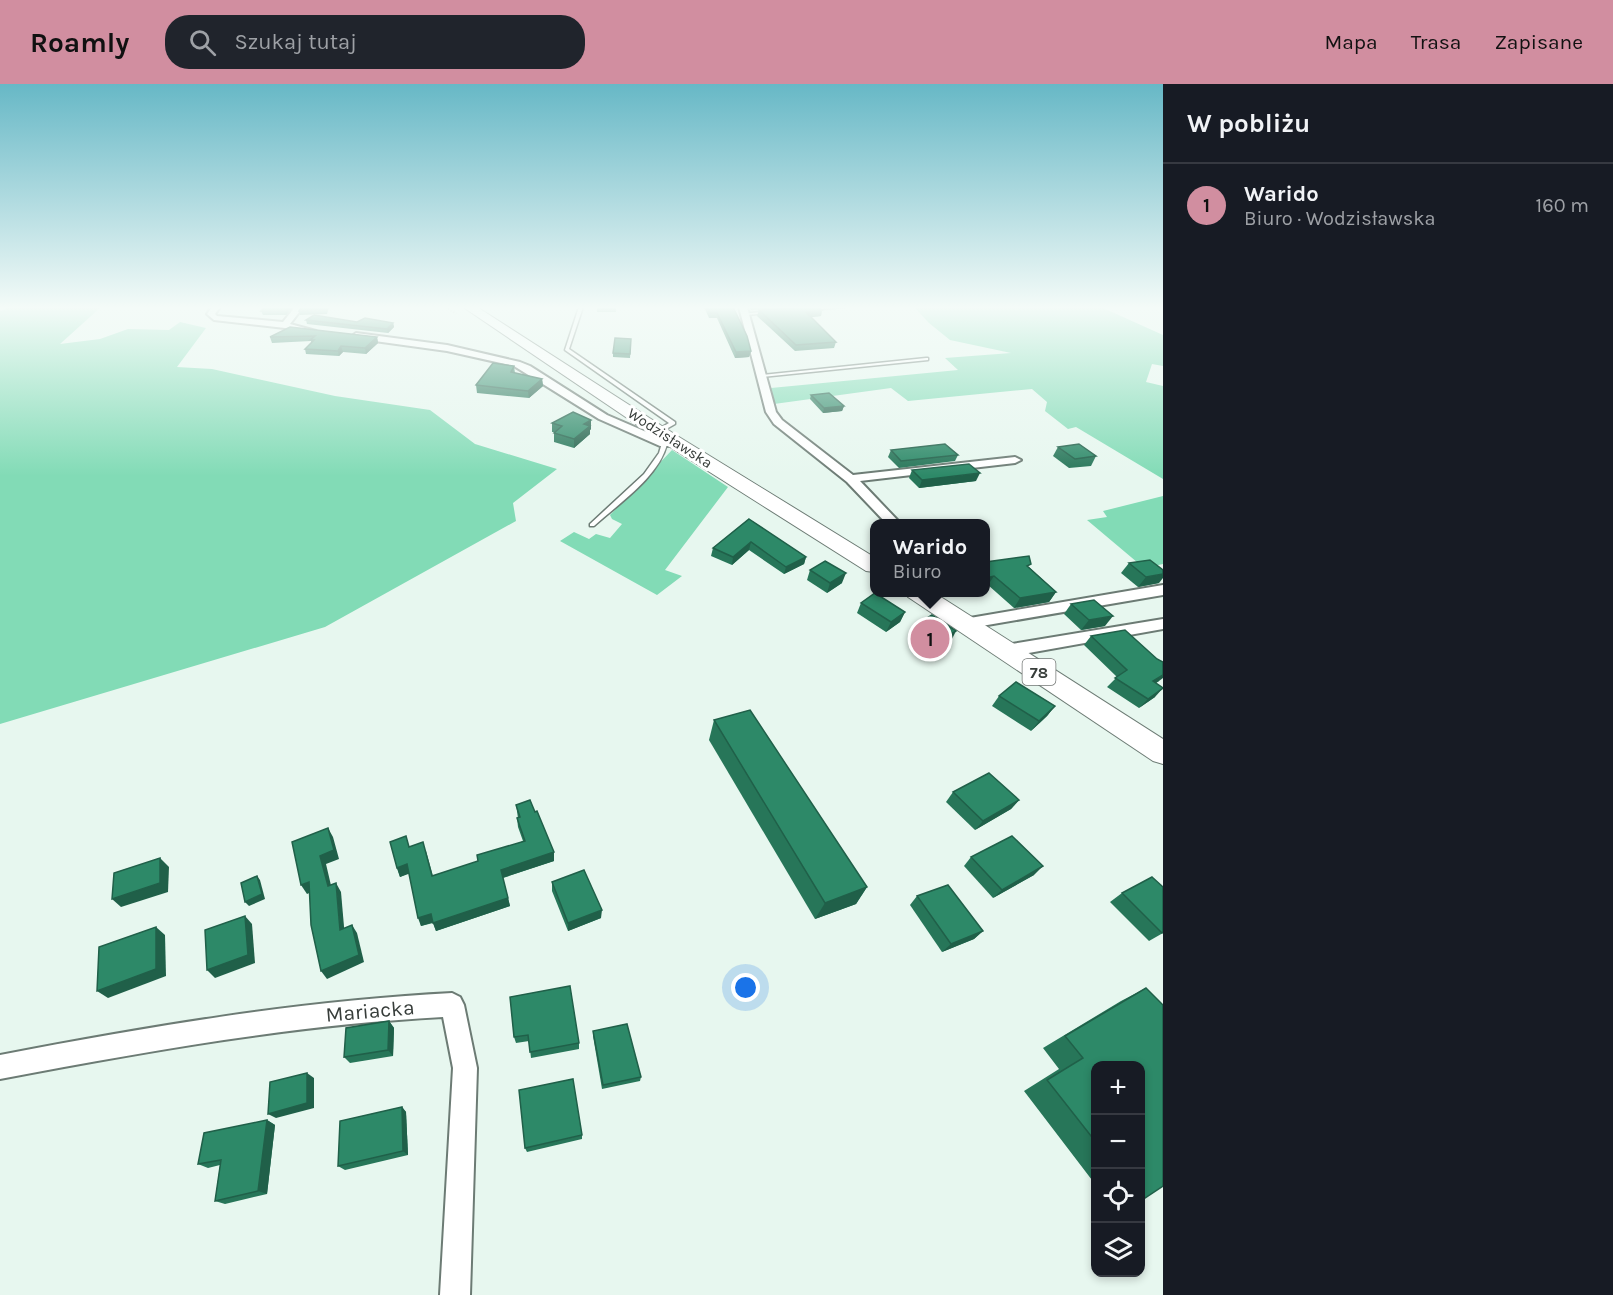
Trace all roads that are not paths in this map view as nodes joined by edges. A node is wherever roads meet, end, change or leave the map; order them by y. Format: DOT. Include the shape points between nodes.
graph roads {
  1 [pos="515,364"];
  2 [pos="553,364"];
  3 [pos="588,364"];
  4 [pos="758,364"];
  5 [pos="882,364"];
  6 [pos="761,376"];
  7 [pos="665,439"];
  8 [pos="1015,460"];
  9 [pos="851,479"];
  10 [pos="890,519"];
  11 [pos="592,525"];
  12 [pos="870,564"];
  13 [pos="1163,590"];
  14 [pos="924,597"];
  15 [pos="964,624"];
  16 [pos="1163,624"];
  17 [pos="1006,651"];
  18 [pos="1163,753"];
  19 [pos="0,1067"];
  20 [pos="455,1295"];
  1 -- 7 [label="street" via="603,417"];
  2 -- 7 [label="main road, Wodzisławska"];
  3 -- 7 [label="lane" via="673,423"];
  4 -- 6 [label="street"];
  5 -- 6 [label="lane"];
  6 -- 9 [label="street" via="768,405 778,422"];
  7 -- 11 [label="lane" via="664,451 648,472"];
  7 -- 12 [label="main road, Wodzisławska"];
  8 -- 9 [label="street"];
  9 -- 10 [label="street"];
  13 -- 15 [label="street"];
  14 -- 15 [label="main road, 78"];
  15 -- 17 [label="main road, 78"];
  16 -- 17 [label="street"];
  17 -- 18 [label="main road, 78"];
  19 -- 20 [label="street, Mariacka" via="256,1023 376,1008 452,1005 465,1068"];
}
